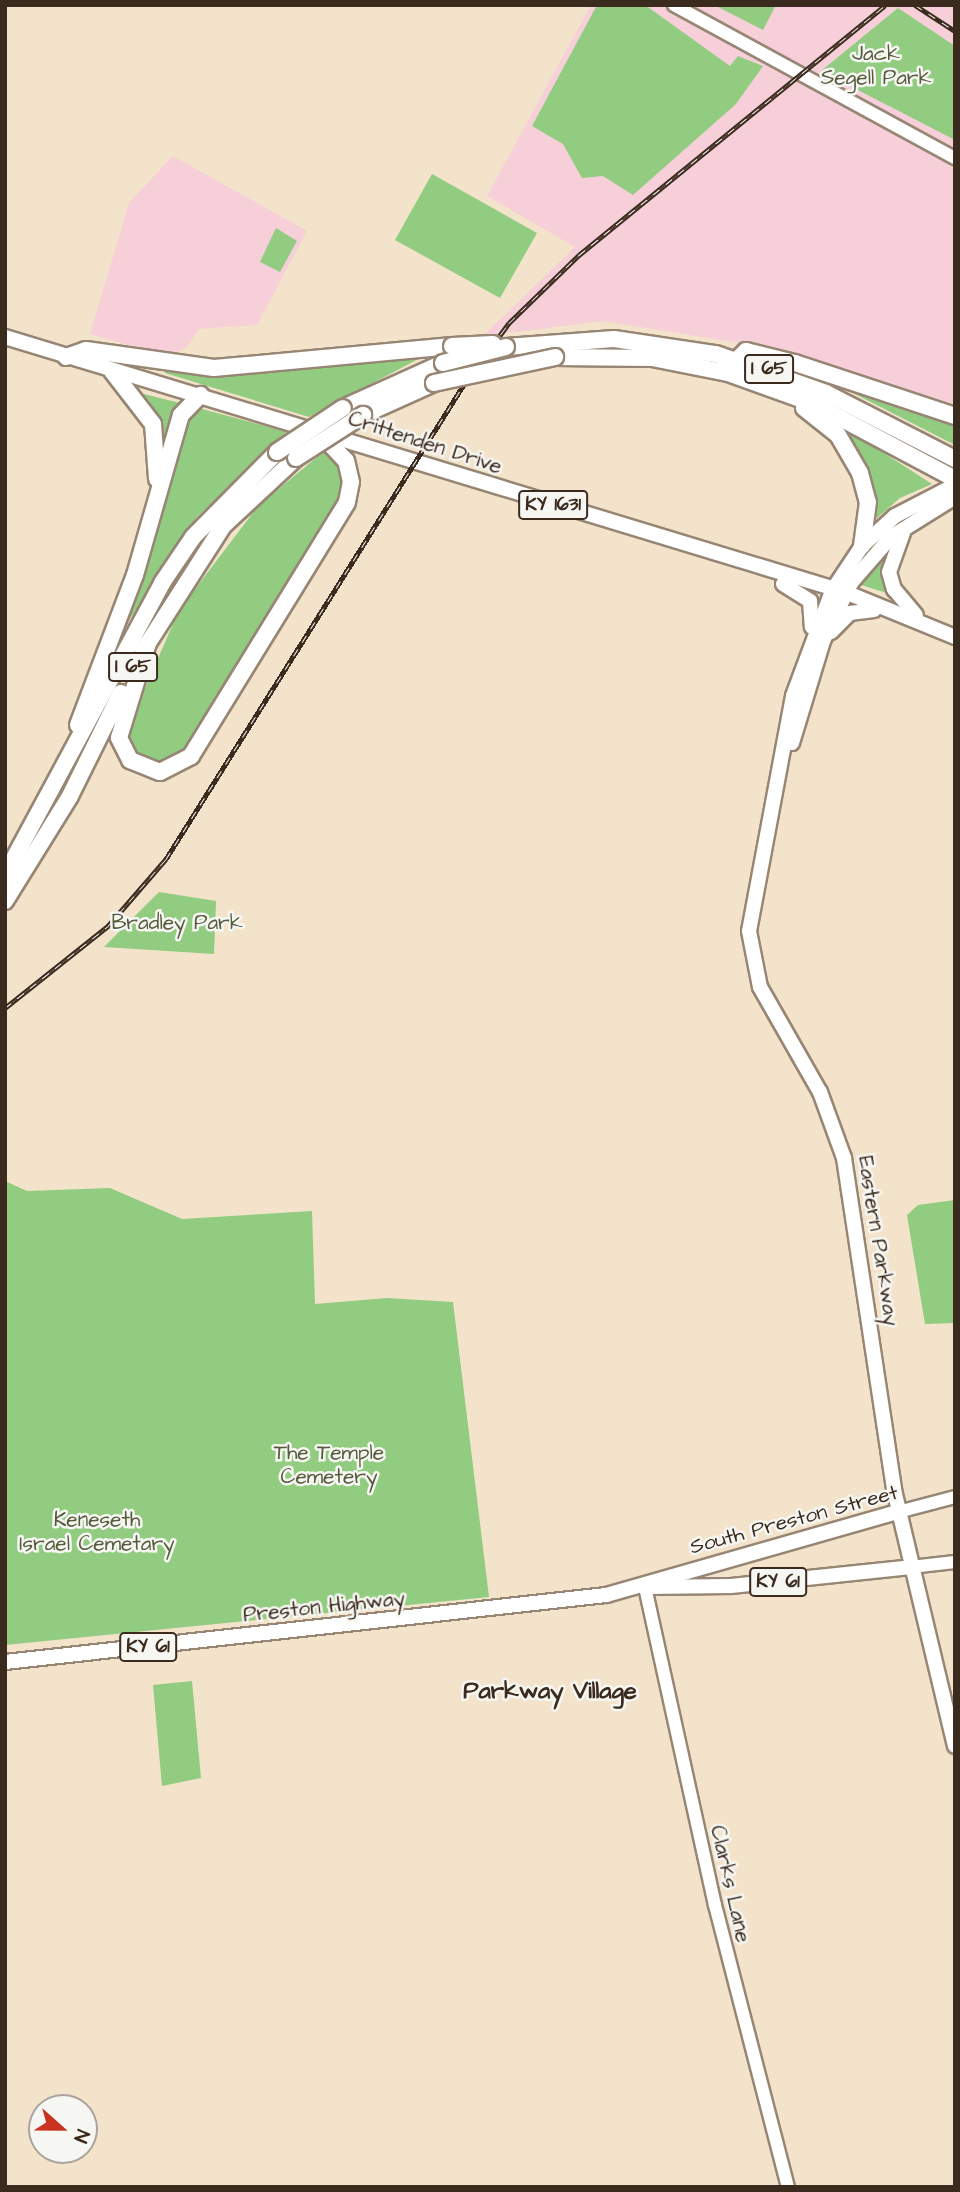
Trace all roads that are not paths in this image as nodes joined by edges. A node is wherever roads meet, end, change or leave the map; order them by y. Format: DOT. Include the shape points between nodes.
graph roads {
  1 [pos="674,5"];
  2 [pos="955,158"];
  3 [pos="5,337"];
  4 [pos="506,346"];
  5 [pos="66,356"];
  6 [pos="736,359"];
  7 [pos="112,371"];
  8 [pos="769,387"];
  9 [pos="200,396"];
  10 [pos="955,416"];
  11 [pos="318,430"];
  12 [pos="955,458"];
  13 [pos="955,479"];
  14 [pos="955,485"];
  15 [pos="955,497"];
  16 [pos="914,519"];
  17 [pos="862,546"];
  18 [pos="144,547"];
  19 [pos="773,573"];
  20 [pos="840,594"];
  21 [pos="874,610"];
  22 [pos="917,617"];
  23 [pos="955,637"];
  24 [pos="818,639"];
  25 [pos="148,643"];
  26 [pos="955,647"];
  27 [pos="55,792"];
  28 [pos="5,875"];
  29 [pos="5,901"];
  30 [pos="955,1497"];
  31 [pos="898,1513"];
  32 [pos="955,1562"];
  33 [pos="911,1567"];
  34 [pos="645,1587"];
  35 [pos="5,1662"];
  36 [pos="955,1746"];
  37 [pos="788,2187"];
  1 -- 2 [label="street"];
  3 -- 5 [label="main road, Crittenden Drive / KY 1631"];
  4 -- 5 [label="highway, bridge" via="452,346 214,368 86,350"];
  4 -- 6 [label="highway, I 65" via="644,340"];
  4 -- 27 [label="highway, I 65, bridge" via="443,363 342,408 277,452 193,537 162,583"];
  5 -- 7 [label="main road, Crittenden Drive / KY 1631"];
  6 -- 10 [label="highway" via="746,352 795,363"];
  6 -- 12 [label="highway, I 65" via="826,393"];
  7 -- 9 [label="main road, Crittenden Drive / KY 1631"];
  7 -- 18 [label="highway" via="147,411 158,437 159,465"];
  8 -- 13 [label="highway, I 65" via="836,414"];
  8 -- 17 [label="highway" via="824,421 854,461 868,502"];
  8 -- 25 [label="highway, I 65, bridge" via="682,362 555,356 434,383 363,415 296,458 223,526"];
  9 -- 11 [label="main road, Crittenden Drive / KY 1631"];
  9 -- 18 [label="highway" via="181,415"];
  11 -- 19 [label="main road, Crittenden Drive / KY 1631"];
  11 -- 25 [label="highway" via="346,461 351,482 347,502 191,756 168,771 135,764 120,744 122,718"];
  14 -- 17 [label="main road, Eastern Parkway" via="906,507"];
  15 -- 16 [label="main road, Eastern Parkway"];
  16 -- 20 [label="main road, Eastern Parkway" via="870,556"];
  16 -- 22 [label="main road" via="895,546 889,572 894,589"];
  17 -- 20 [label="main road, Eastern Parkway"];
  18 -- 27 [label="highway"];
  19 -- 20 [label="main road, Crittenden Drive / KY 1631"];
  19 -- 24 [label="main road" via="810,601"];
  20 -- 21 [label="main road, Crittenden Drive"];
  20 -- 22 [label="main road, Crittenden Drive"];
  20 -- 24 [label="main road, Eastern Parkway"];
  21 -- 24 [label="main road" via="847,615"];
  21 -- 26 [label="main road, Crittenden Drive"];
  22 -- 23 [label="main road, Crittenden Drive"];
  24 -- 31 [label="main road, Eastern Parkway" via="793,696 757,868 750,949 760,987 820,1092 844,1158"];
  25 -- 29 [label="highway, I 65" via="70,796"];
  27 -- 28 [label="highway, I 65"];
  30 -- 31 [label="street, South Preston Street / KY 61"];
  31 -- 33 [label="main road, Eastern Parkway"];
  31 -- 34 [label="main road, South Preston Street / KY 61"];
  32 -- 33 [label="street, KY 61"];
  33 -- 34 [label="main road, KY 61" via="731,1586"];
  33 -- 36 [label="main road, Eastern Parkway"];
  34 -- 35 [label="main road, Preston Highway / KY 61" via="537,1605"];
  34 -- 37 [label="street, Clarks Lane" via="696,1824"];
}
